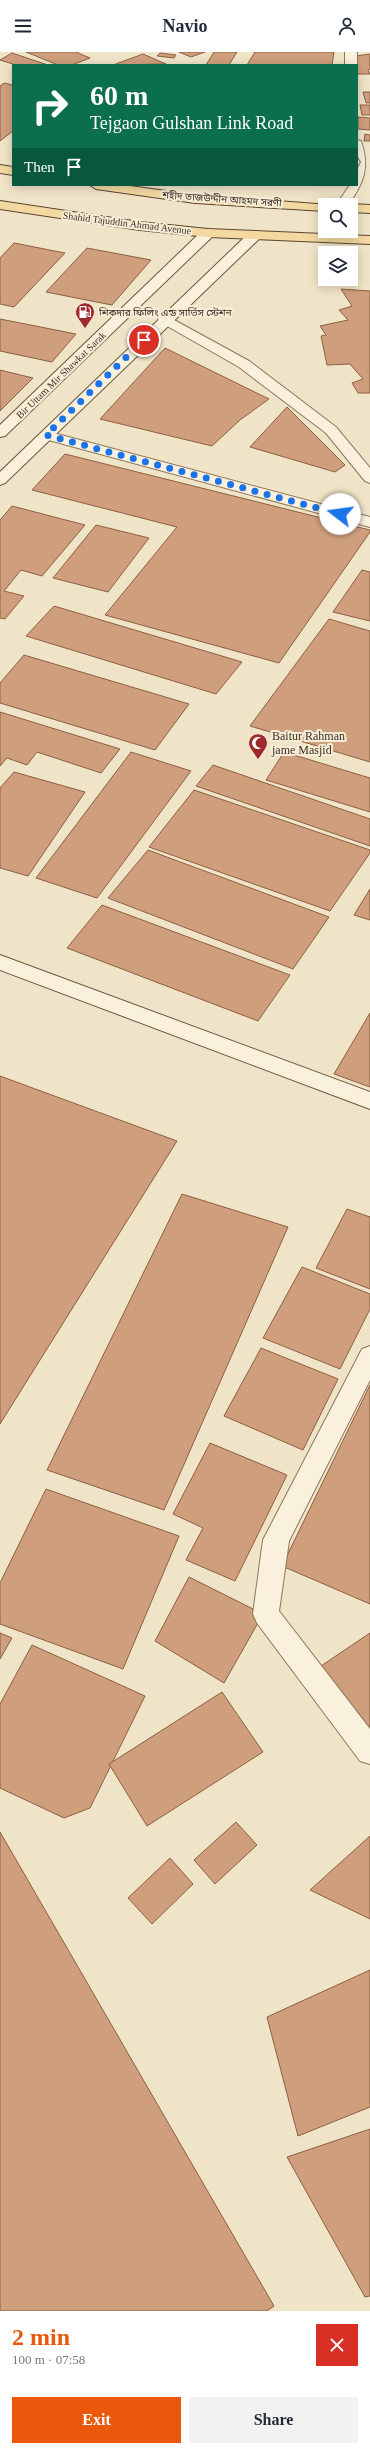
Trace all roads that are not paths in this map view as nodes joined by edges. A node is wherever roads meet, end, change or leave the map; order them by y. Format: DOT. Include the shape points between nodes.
graph roads {
  1 [pos="351,52"];
  2 [pos="350,64"];
  3 [pos="358,146"];
  4 [pos="0,168"];
  5 [pos="12,171"];
  6 [pos="358,182"];
  7 [pos="103,186"];
  8 [pos="356,186"];
  9 [pos="347,198"];
  10 [pos="0,205"];
  11 [pos="318,206"];
  12 [pos="358,208"];
  13 [pos="370,209"];
  14 [pos="208,233"];
  15 [pos="255,235"];
  16 [pos="370,240"];
  17 [pos="165,319"];
  18 [pos="0,433"];
  19 [pos="46,435"];
  20 [pos="370,478"];
  21 [pos="0,480"];
  22 [pos="370,522"];
  23 [pos="0,962"];
  24 [pos="370,1101"];
  25 [pos="370,1356"];
  26 [pos="370,1751"];
  1 -- 2 [label="street"];
  3 -- 6 [label="street" via="367,162"];
  4 -- 5 [label="main road"];
  7 -- 11 [label="main road, শহীদ তাজউদ্দীন আহমদ সরণী" via="195,199"];
  8 -- 9 [label="street"];
  10 -- 14 [label="main road, Shahid Tajuddin Ahmad Avenue" via="140,226"];
  12 -- 13 [label="main road"];
  14 -- 15 [label="main road, Shahid Tajuddin Ahmad Avenue"];
  14 -- 18 [label="street, Bir Uttam Mir Shawkat Sarak"];
  15 -- 16 [label="main road"];
  15 -- 17 [label="street"];
  17 -- 19 [label="street"];
  17 -- 20 [label="street" via="244,364 331,430"];
  19 -- 21 [label="street"];
  19 -- 22 [label="street"];
  23 -- 24 [label="street"];
  25 -- 26 [label="street" via="276,1540 266,1614"];
}
